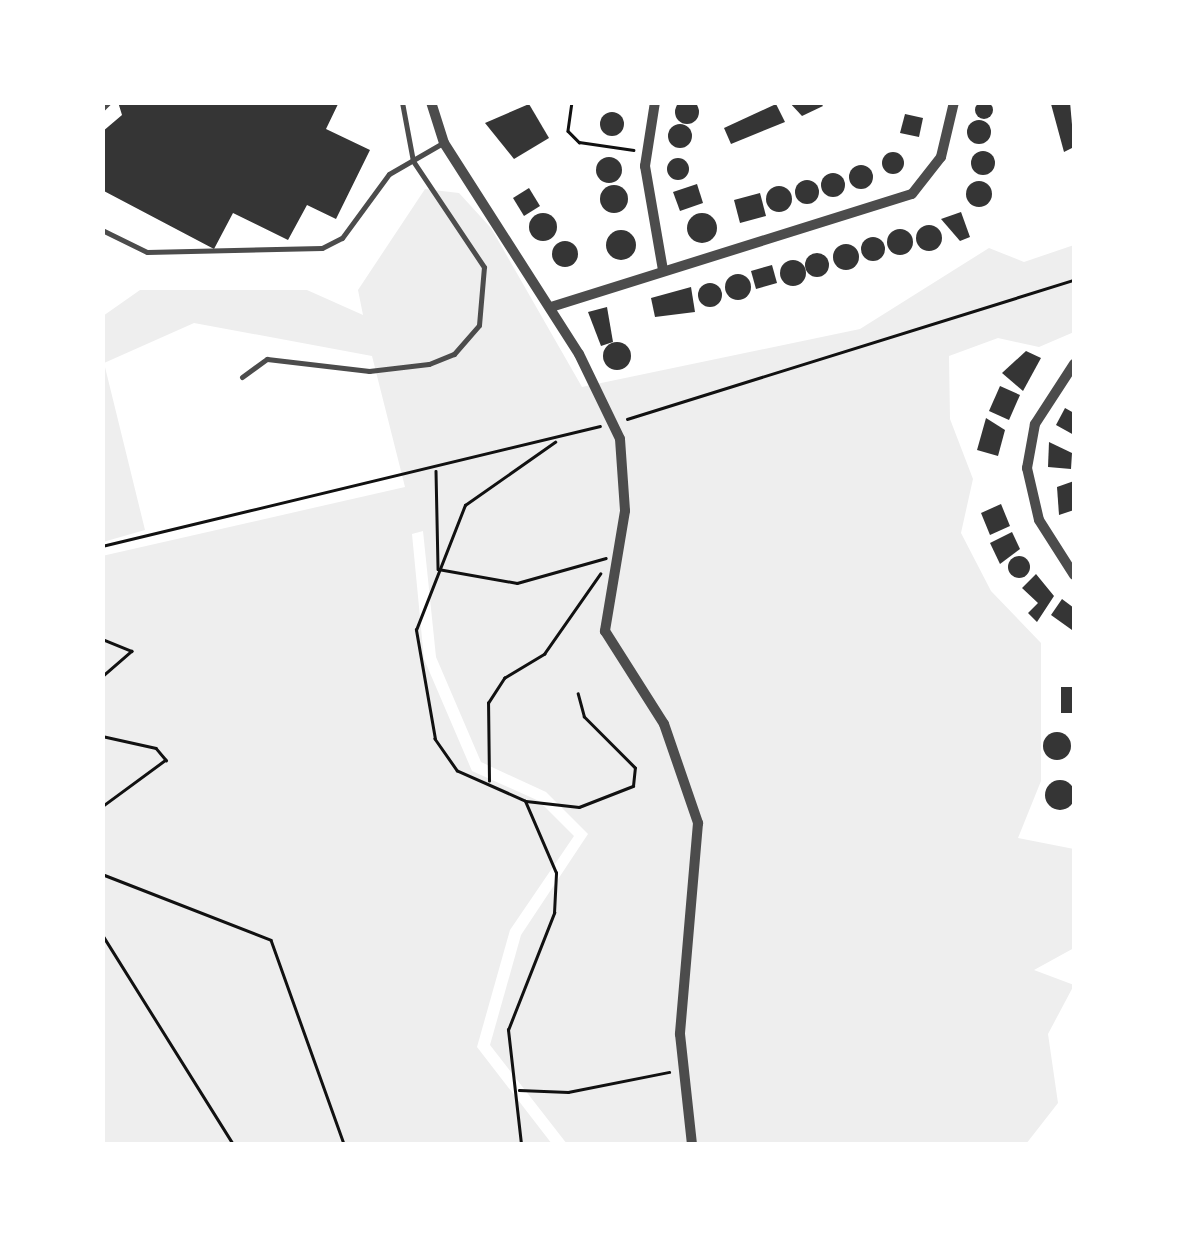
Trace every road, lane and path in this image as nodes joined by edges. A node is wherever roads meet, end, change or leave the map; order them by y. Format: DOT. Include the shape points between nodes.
graph roads {
  1 [pos="109,102"];
  2 [pos="402,102"];
  3 [pos="431,102"];
  4 [pos="572,102"];
  5 [pos="655,102"];
  6 [pos="954,102"];
  7 [pos="102,110"];
  8 [pos="444,143"];
  9 [pos="646,152"];
  10 [pos="413,161"];
  11 [pos="102,230"];
  12 [pos="663,270"];
  13 [pos="1074,280"];
  14 [pos="551,307"];
  15 [pos="1074,364"];
  16 [pos="242,377"];
  17 [pos="626,419"];
  18 [pos="590,428"];
  19 [pos="556,440"];
  20 [pos="436,468"];
  21 [pos="102,546"];
  22 [pos="612,557"];
  23 [pos="438,570"];
  24 [pos="1074,575"];
  25 [pos="102,639"];
  26 [pos="102,677"];
  27 [pos="578,694"];
  28 [pos="102,736"];
  29 [pos="489,784"];
  30 [pos="525,801"];
  31 [pos="102,808"];
  32 [pos="102,874"];
  33 [pos="102,934"];
  34 [pos="684,1068"];
  35 [pos="517,1090"];
  36 [pos="233,1144"];
  37 [pos="344,1144"];
  38 [pos="521,1144"];
  39 [pos="692,1144"];
  1 -- 7 [label="lane"];
  2 -- 10 [label="lane"];
  3 -- 8 [label="street"];
  4 -- 9 [label="path" via="568,130 579,142"];
  5 -- 9 [label="street"];
  6 -- 12 [label="street" via="941,157 912,194"];
  8 -- 10 [label="lane"];
  8 -- 14 [label="street"];
  9 -- 12 [label="street"];
  10 -- 11 [label="lane" via="388,174 342,238 322,248 146,252"];
  10 -- 16 [label="lane" via="484,267 484,306 468,344 392,372 267,359"];
  12 -- 14 [label="street"];
  13 -- 17 [label="path"];
  14 -- 22 [label="street" via="620,439 627,486"];
  15 -- 24 [label="street" via="1035,424 1027,468 1039,520"];
  18 -- 19 [label="path"];
  19 -- 20 [label="path"];
  19 -- 23 [label="path" via="534,464 486,483 465,505"];
  20 -- 21 [label="path"];
  20 -- 23 [label="path"];
  22 -- 23 [label="path" via="517,583"];
  22 -- 29 [label="path" via="544,654 504,678 488,704"];
  22 -- 34 [label="street" via="605,631 664,724 698,822"];
  23 -- 29 [label="path" via="416,630 423,690 435,739 457,772"];
  25 -- 26 [label="path" via="132,650"];
  27 -- 30 [label="path" via="584,717 635,768 633,786 579,807"];
  28 -- 31 [label="path" via="156,748 166,760"];
  29 -- 30 [label="path"];
  30 -- 35 [label="path" via="546,836 556,886 554,913 508,1030"];
  32 -- 37 [label="path" via="271,940"];
  33 -- 36 [label="path"];
  34 -- 35 [label="path" via="568,1092"];
  34 -- 39 [label="street"];
  35 -- 38 [label="path"];
}
